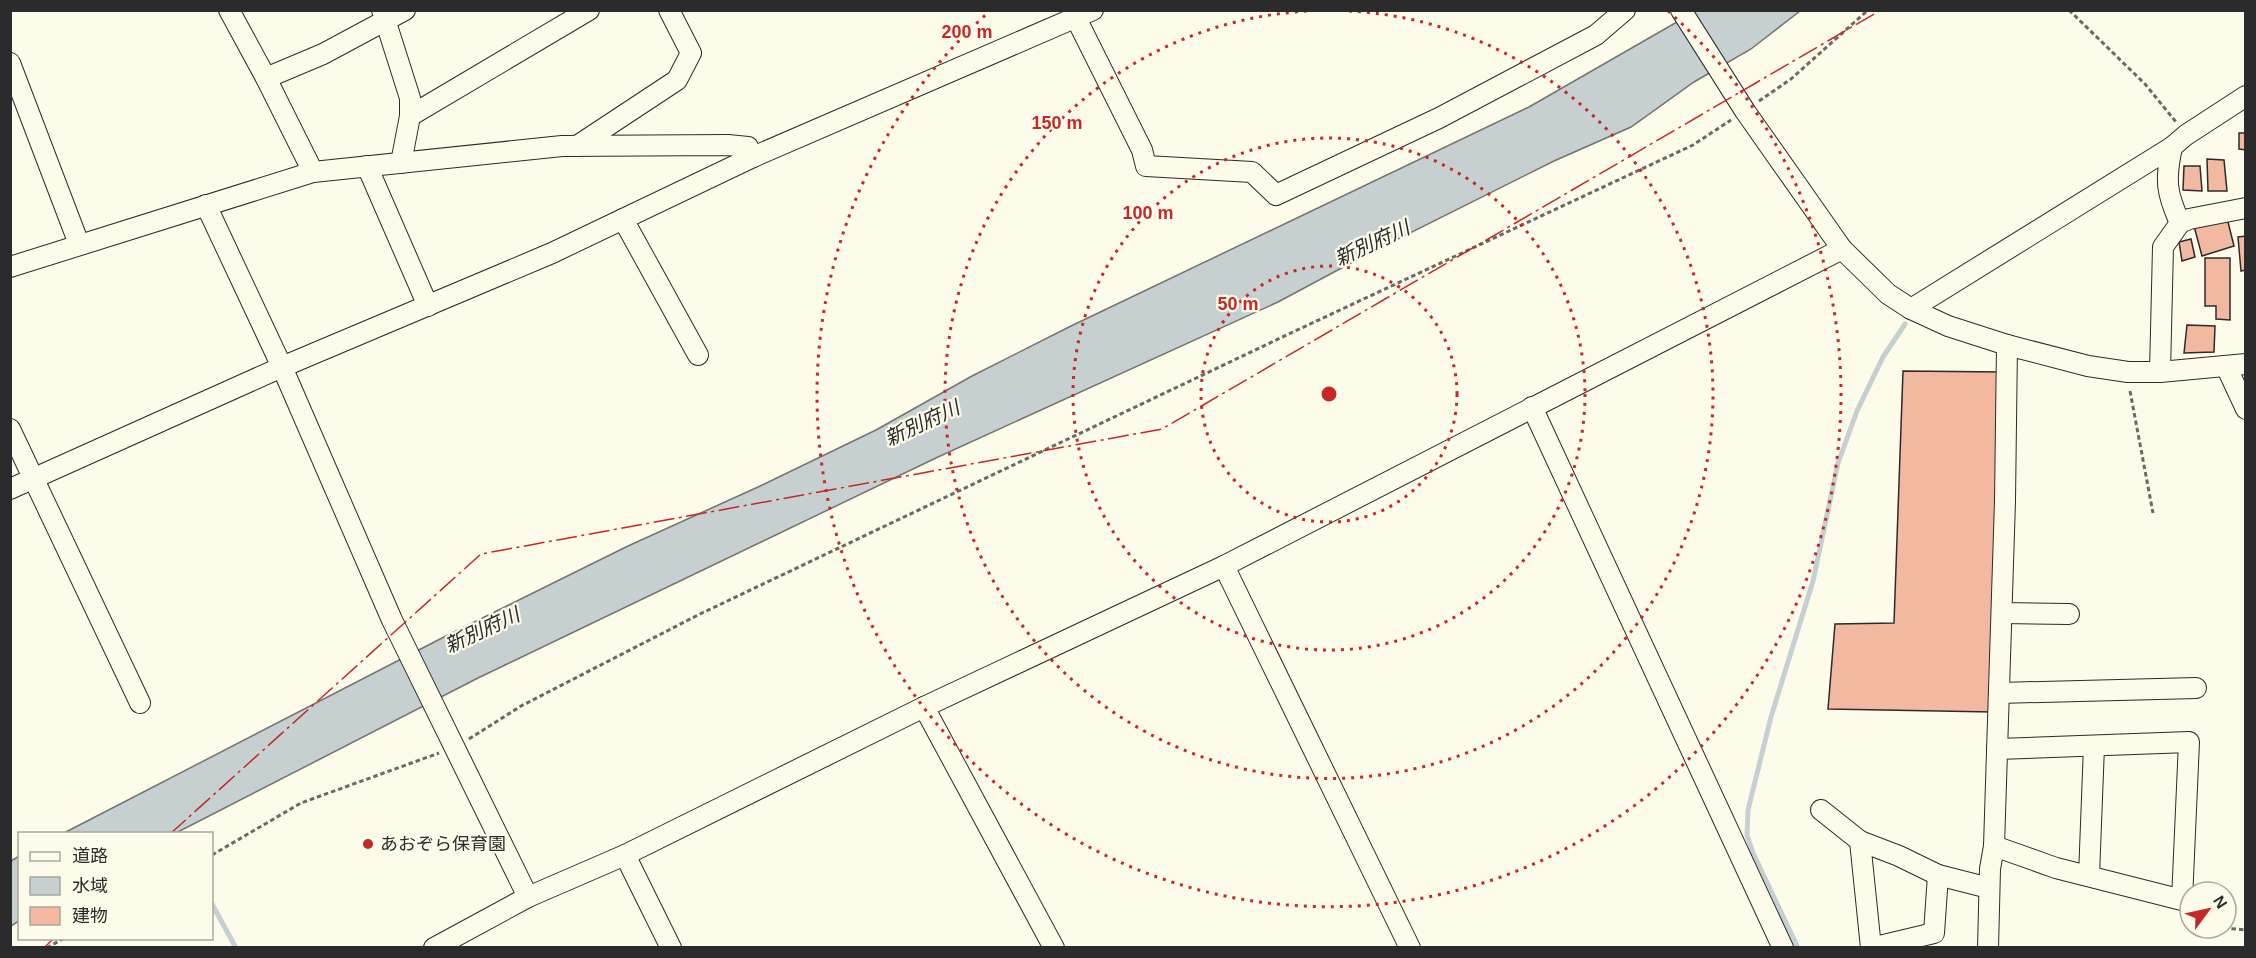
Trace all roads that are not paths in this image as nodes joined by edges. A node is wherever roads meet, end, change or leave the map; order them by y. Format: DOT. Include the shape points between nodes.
graph roads {
  1 [pos="229,10"];
  2 [pos="405,10"];
  3 [pos="589,10"];
  4 [pos="669,10"];
  5 [pos="1625,10"];
  6 [pos="1681,10"];
  7 [pos="1085,14"];
  8 [pos="384,15"];
  9 [pos="10,63"];
  10 [pos="266,78"];
  11 [pos="2246,96"];
  12 [pos="410,116"];
  13 [pos="2179,141"];
  14 [pos="577,146"];
  15 [pos="753,157"];
  16 [pos="401,163"];
  17 [pos="367,166"];
  18 [pos="313,172"];
  19 [pos="206,206"];
  20 [pos="2246,208"];
  21 [pos="623,219"];
  22 [pos="2180,224"];
  23 [pos="79,244"];
  24 [pos="1842,249"];
  25 [pos="10,267"];
  26 [pos="428,306"];
  27 [pos="1911,309"];
  28 [pos="2007,345"];
  29 [pos="698,355"];
  30 [pos="2236,365"];
  31 [pos="282,367"];
  32 [pos="2160,372"];
  33 [pos="1532,406"];
  34 [pos="2246,409"];
  35 [pos="10,429"];
  36 [pos="33,479"];
  37 [pos="10,489"];
  38 [pos="1224,566"];
  39 [pos="2002,613"];
  40 [pos="2069,614"];
  41 [pos="2196,688"];
  42 [pos="1999,693"];
  43 [pos="140,703"];
  44 [pos="924,707"];
  45 [pos="2094,746"];
  46 [pos="1997,749"];
  47 [pos="1821,810"];
  48 [pos="1860,841"];
  49 [pos="1994,846"];
  50 [pos="625,855"];
  51 [pos="1938,875"];
  52 [pos="2089,876"];
  53 [pos="1989,888"];
  54 [pos="528,897"];
  55 [pos="434,948"];
  56 [pos="671,948"];
  57 [pos="1054,948"];
  58 [pos="1410,948"];
  59 [pos="1783,948"];
  60 [pos="1871,948"];
  61 [pos="1988,948"];
  1 -- 10 [label="street"];
  2 -- 8 [label="street"];
  3 -- 12 [label="street"];
  4 -- 14 [label="street" via="691,53 677,80"];
  5 -- 7 [label="street" via="1596,35 1438,118 1276,195 1252,172 1146,166"];
  6 -- 24 [label="street" via="1745,111"];
  7 -- 15 [label="street"];
  8 -- 10 [label="street" via="323,54"];
  8 -- 12 [label="street" via="410,98"];
  9 -- 23 [label="street"];
  10 -- 18 [label="street"];
  11 -- 13 [label="street"];
  12 -- 16 [label="street"];
  13 -- 22 [label="street" via="2167,175 2172,207"];
  13 -- 27 [label="street"];
  14 -- 15 [label="street" via="728,145 748,147"];
  14 -- 16 [label="street"];
  15 -- 21 [label="street"];
  16 -- 17 [label="street"];
  17 -- 18 [label="street"];
  17 -- 26 [label="street"];
  18 -- 19 [label="street"];
  19 -- 23 [label="street"];
  19 -- 31 [label="street"];
  20 -- 22 [label="street"];
  21 -- 26 [label="street"];
  21 -- 29 [label="street"];
  22 -- 32 [label="street" via="2163,247"];
  23 -- 25 [label="street"];
  24 -- 27 [label="street" via="1888,294"];
  24 -- 33 [label="street"];
  26 -- 31 [label="street"];
  27 -- 28 [label="street"];
  28 -- 32 [label="street" via="2088,366"];
  28 -- 39 [label="street"];
  30 -- 32 [label="street"];
  30 -- 34 [label="street"];
  31 -- 36 [label="street"];
  31 -- 54 [label="street" via="392,620"];
  33 -- 38 [label="street"];
  33 -- 59 [label="street"];
  35 -- 36 [label="street"];
  36 -- 37 [label="street"];
  36 -- 43 [label="street"];
  38 -- 44 [label="street"];
  38 -- 58 [label="street"];
  39 -- 40 [label="street"];
  39 -- 42 [label="street"];
  41 -- 42 [label="street"];
  42 -- 46 [label="street"];
  44 -- 50 [label="street"];
  44 -- 57 [label="street"];
  45 -- 46 [label="street"];
  45 -- 52 [label="street"];
  45 -- 52 [label="street" via="2189,742 2182,900"];
  46 -- 49 [label="street"];
  47 -- 48 [label="street"];
  48 -- 51 [label="street"];
  48 -- 60 [label="street"];
  49 -- 52 [label="street"];
  49 -- 53 [label="street"];
  50 -- 54 [label="street"];
  50 -- 56 [label="street"];
  51 -- 53 [label="street"];
  51 -- 60 [label="street" via="1934,933"];
  53 -- 61 [label="street"];
  54 -- 55 [label="street"];
}
